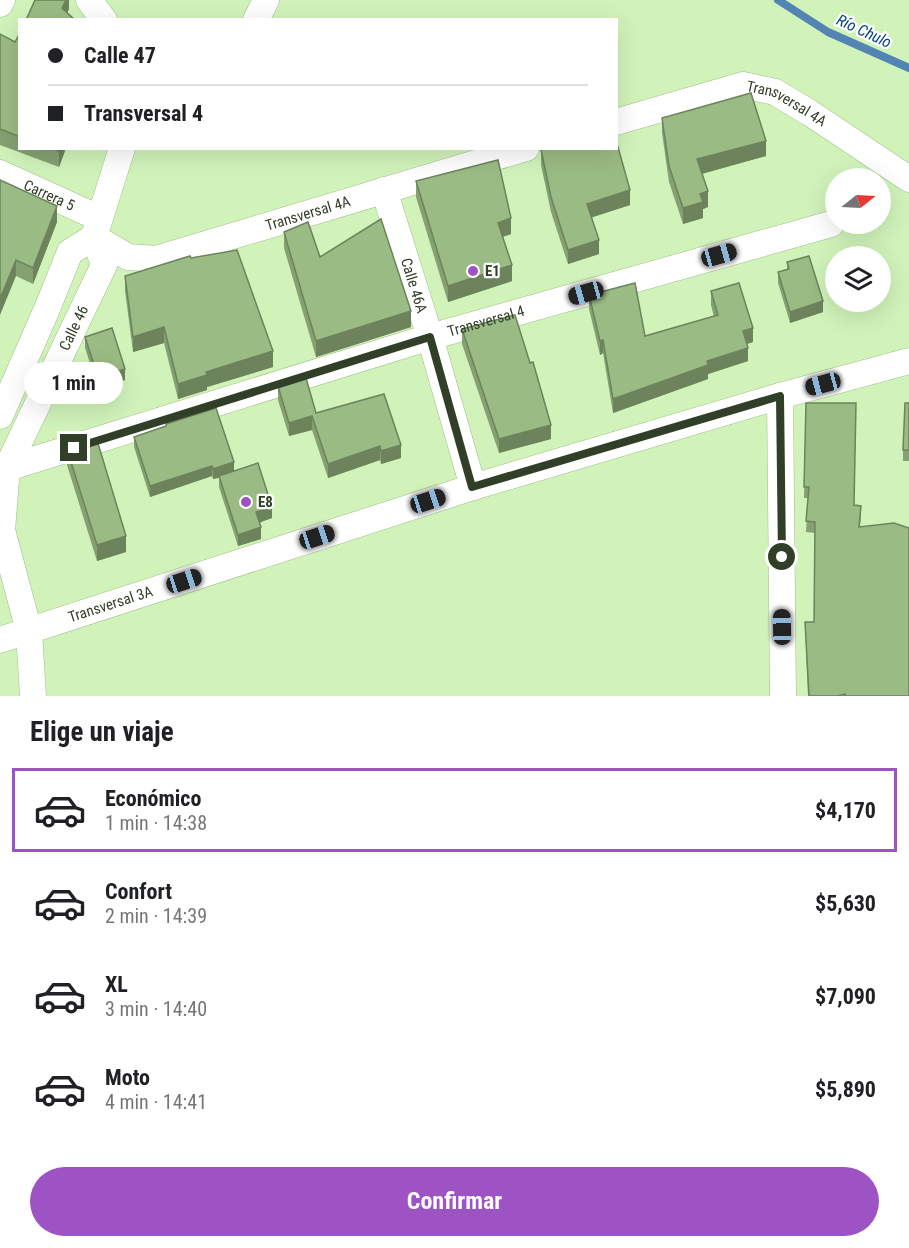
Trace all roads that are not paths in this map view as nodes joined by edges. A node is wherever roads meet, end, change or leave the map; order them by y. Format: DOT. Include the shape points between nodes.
graph roads {
  1 [pos="2,0"];
  2 [pos="89,0"];
  3 [pos="266,0"];
  4 [pos="0,4"];
  5 [pos="102,18"];
  6 [pos="257,18"];
  7 [pos="618,121"];
  8 [pos="121,150"];
  9 [pos="519,150"];
  10 [pos="0,173"];
  11 [pos="909,178"];
  12 [pos="384,190"];
  13 [pos="825,226"];
  14 [pos="96,228"];
  15 [pos="430,337"];
  16 [pos="909,360"];
  17 [pos="780,396"];
  18 [pos="0,416"];
  19 [pos="8,468"];
  20 [pos="472,487"];
  21 [pos="29,631"];
  22 [pos="0,640"];
  23 [pos="33,696"];
  24 [pos="783,696"];
  1 -- 4 [label="street"];
  2 -- 5 [label="street"];
  3 -- 6 [label="street"];
  7 -- 11 [label="street, Transversal 4A" via="743,85 775,92"];
  8 -- 14 [label="street"];
  9 -- 12 [label="street, Transversal 4A"];
  10 -- 14 [label="street, Carrera 5"];
  12 -- 14 [label="street, Transversal 4A" via="156,259 128,257"];
  12 -- 15 [label="street, Calle 46A"];
  13 -- 15 [label="street, Transversal 4"];
  14 -- 18 [label="street, Calle 46" via="70,252"];
  14 -- 19 [label="street, Calle 46" via="104,265"];
  15 -- 19 [label="street, Transversal 4"];
  15 -- 20 [label="street, Calle 46A"];
  16 -- 17 [label="street, Transversal 3A"];
  17 -- 20 [label="street, Transversal 3A"];
  17 -- 24 [label="street"];
  19 -- 21 [label="street, Calle 46" via="2,530"];
  20 -- 21 [label="street, Transversal 3A"];
  21 -- 22 [label="street, Transversal 3A"];
  21 -- 23 [label="street, Calle 46"];
}
